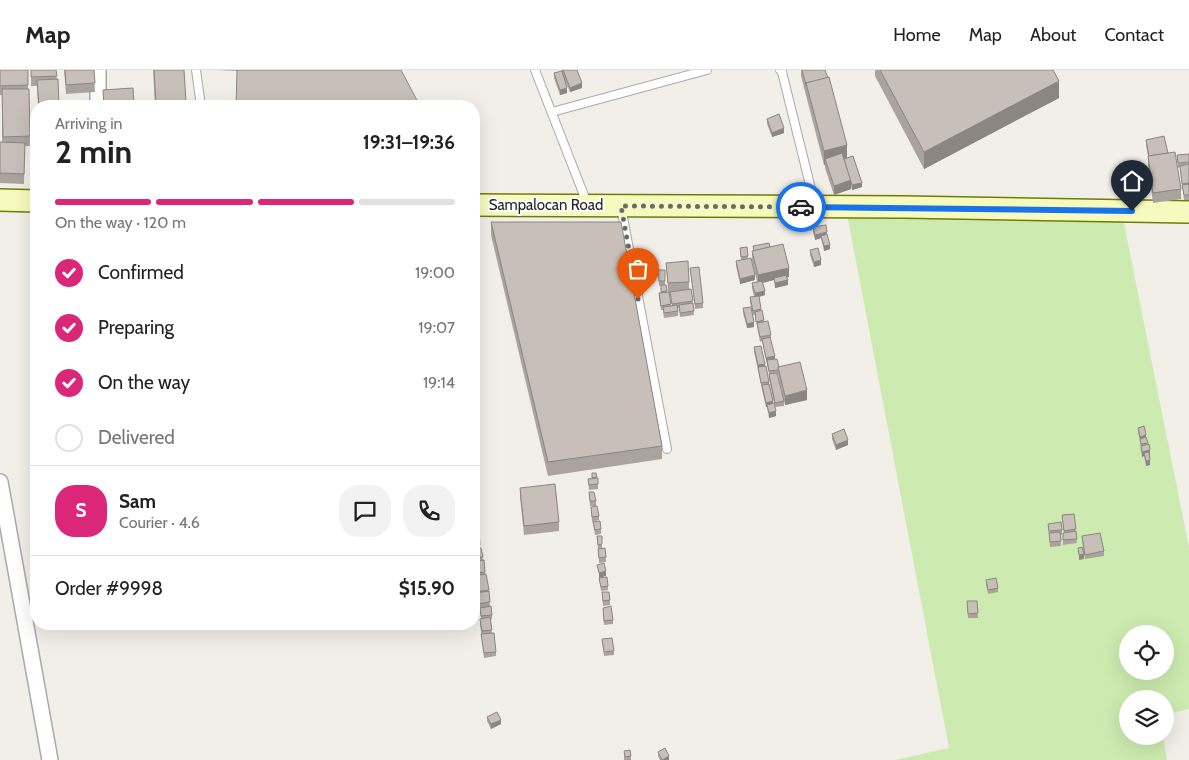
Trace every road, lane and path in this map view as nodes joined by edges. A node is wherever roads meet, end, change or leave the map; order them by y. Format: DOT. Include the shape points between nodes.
graph roads {
  1 [pos="98,70"];
  2 [pos="196,70"];
  3 [pos="535,70"];
  4 [pos="707,70"];
  5 [pos="780,70"];
  6 [pos="98,100"];
  7 [pos="200,100"];
  8 [pos="552,112"];
  9 [pos="0,200"];
  10 [pos="30,201"];
  11 [pos="480,205"];
  12 [pos="587,205"];
  13 [pos="621,206"];
  14 [pos="815,207"];
  15 [pos="1189,212"];
  16 [pos="667,449"];
  17 [pos="0,482"];
  18 [pos="4,531"];
  19 [pos="50,760"];
  1 -- 6 [label="street"];
  2 -- 7 [label="lane"];
  3 -- 8 [label="lane"];
  4 -- 8 [label="lane"];
  5 -- 14 [label="lane"];
  8 -- 12 [label="lane"];
  9 -- 10 [label="main road"];
  11 -- 12 [label="main road, Sampalocan Road"];
  12 -- 13 [label="main road, Sampalocan Road"];
  13 -- 14 [label="main road, Sampalocan Road"];
  13 -- 16 [label="lane"];
  14 -- 15 [label="main road, Sampalocan Road"];
  17 -- 18 [label="street"];
  18 -- 19 [label="street"];
}
